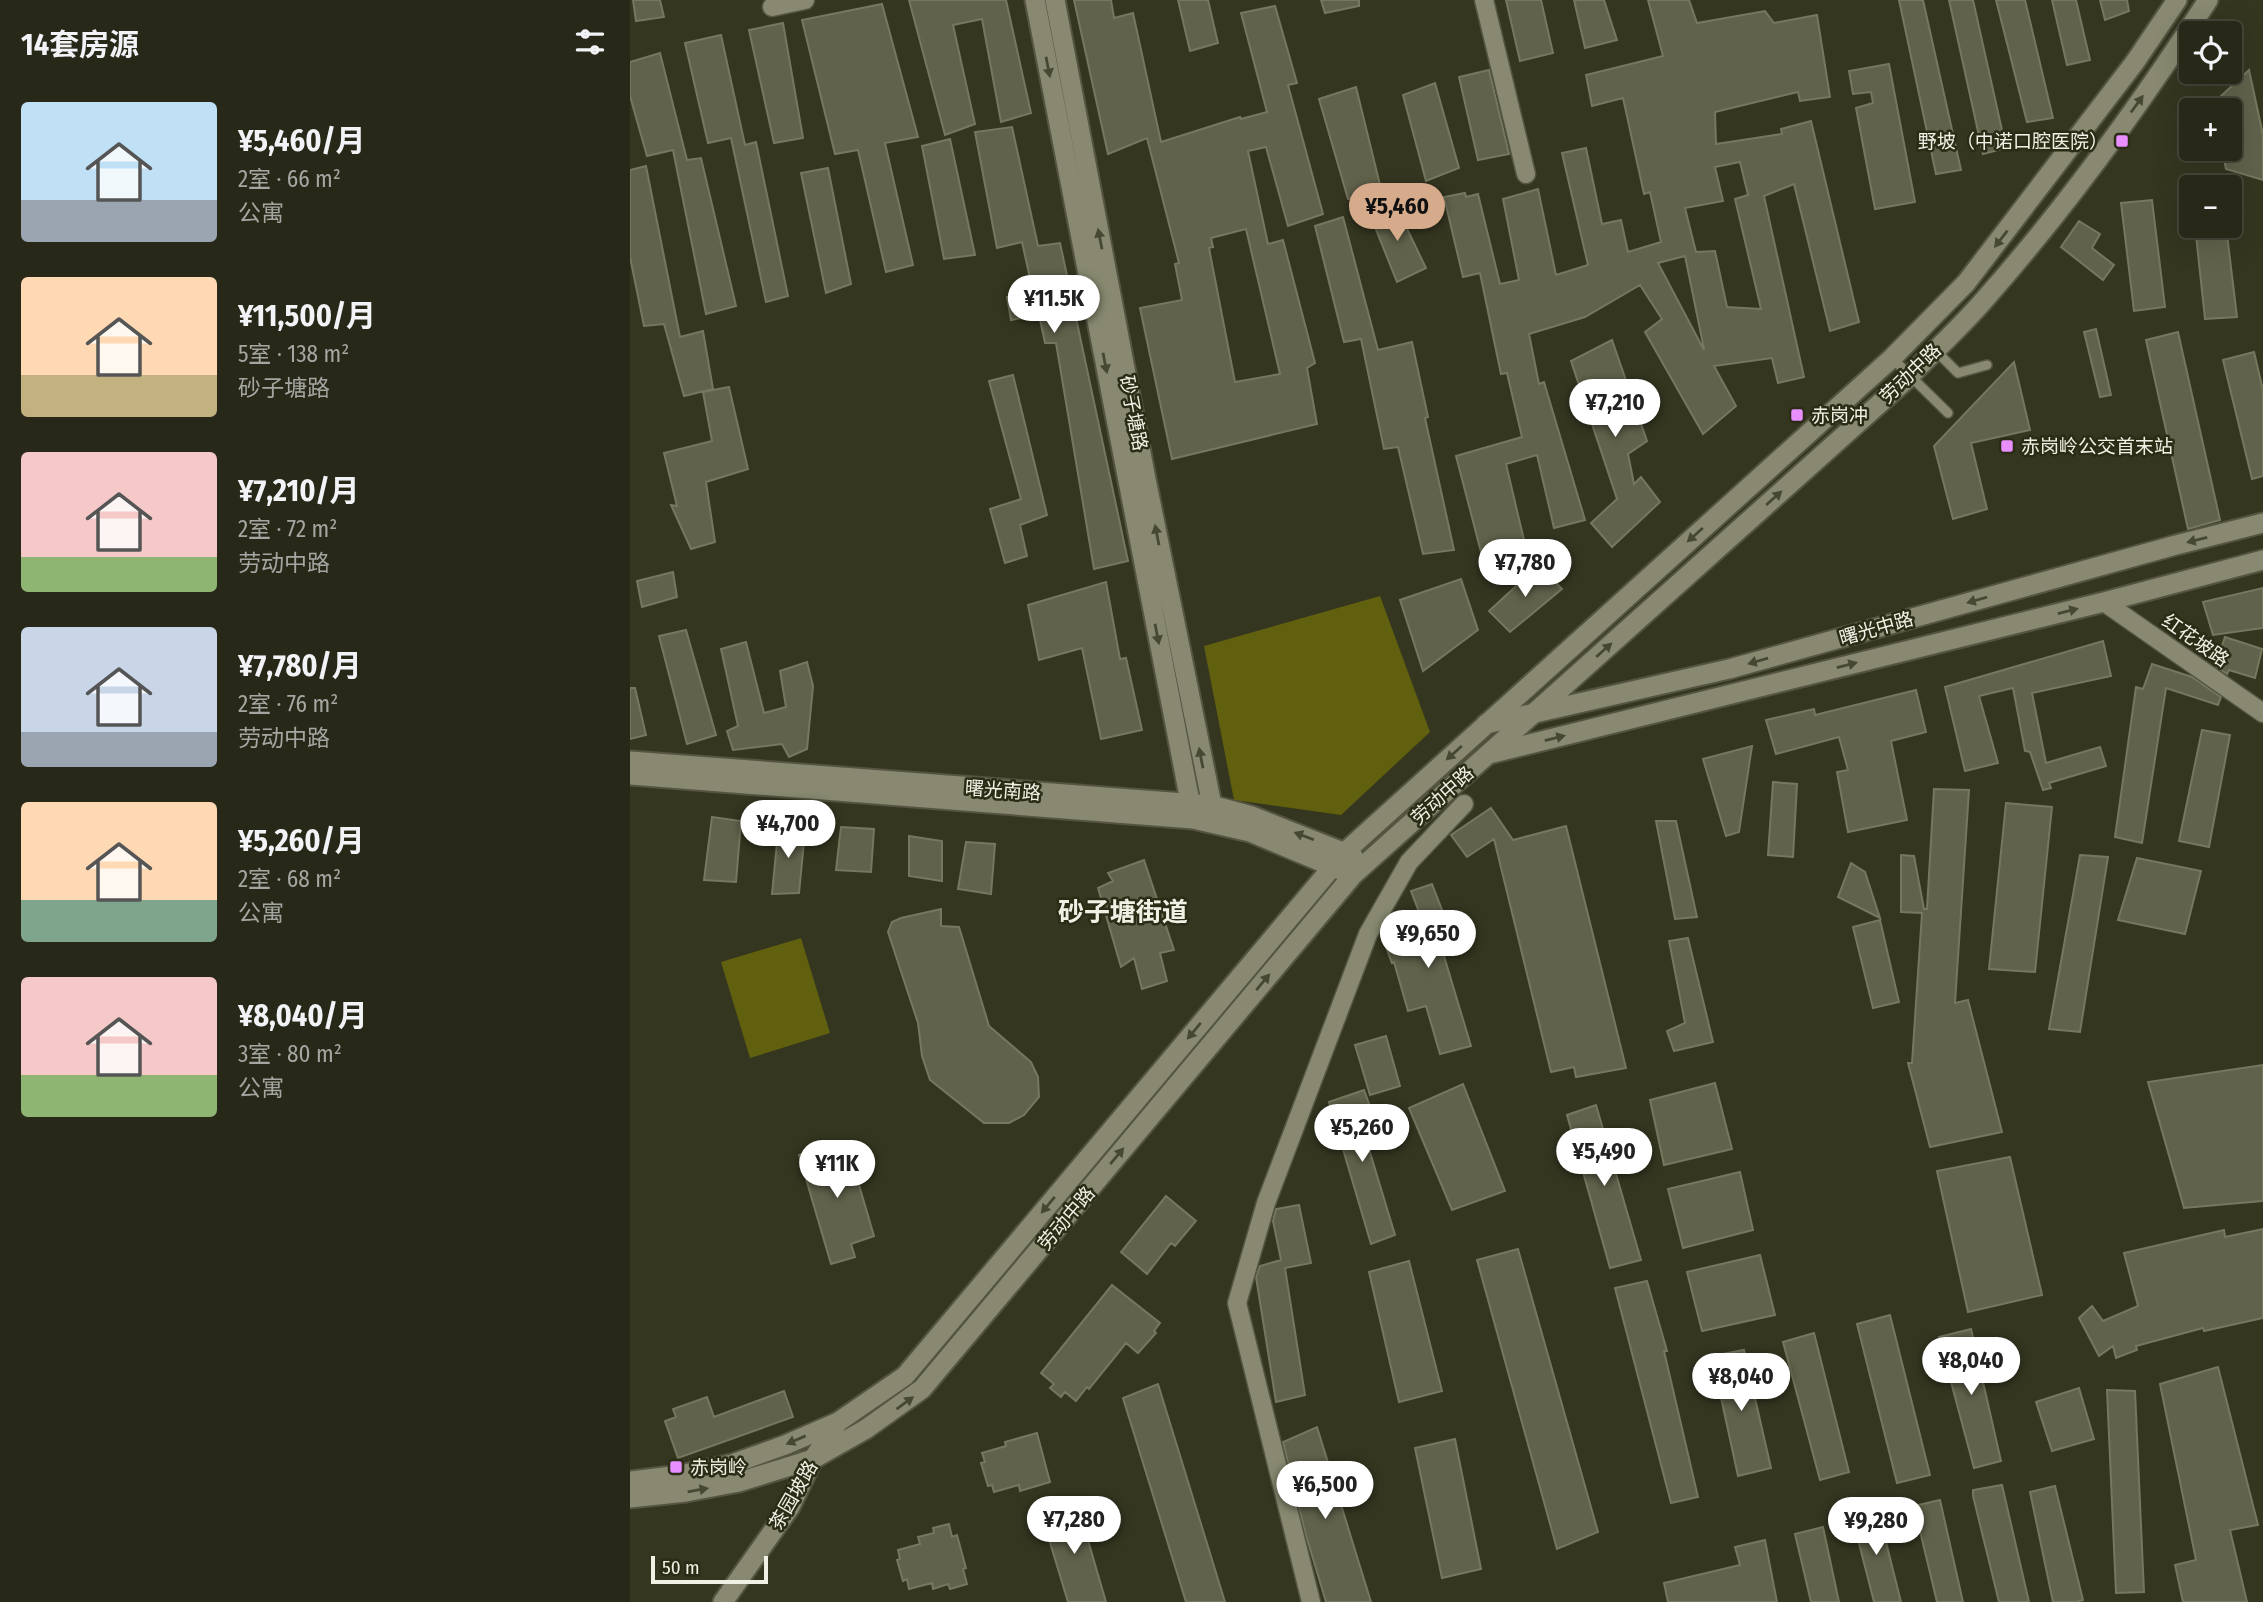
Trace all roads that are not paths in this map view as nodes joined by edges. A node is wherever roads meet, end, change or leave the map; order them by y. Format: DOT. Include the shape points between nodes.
graph roads {
  1 [pos="805,0"];
  2 [pos="1035,0"];
  3 [pos="1055,0"];
  4 [pos="1485,0"];
  5 [pos="2177,0"];
  6 [pos="2208,0"];
  7 [pos="772,7"];
  8 [pos="1526,174"];
  9 [pos="1935,350"];
  10 [pos="1892,358"];
  11 [pos="1987,365"];
  12 [pos="1910,376"];
  13 [pos="1948,413"];
  14 [pos="2263,523"];
  15 [pos="2263,560"];
  16 [pos="2104,602"];
  17 [pos="2263,713"];
  18 [pos="1532,715"];
  19 [pos="1486,724"];
  20 [pos="1489,754"];
  21 [pos="630,761"];
  22 [pos="630,775"];
  23 [pos="1464,804"];
  24 [pos="1211,805"];
  25 [pos="1192,812"];
  26 [pos="1216,824"];
  27 [pos="1338,859"];
  28 [pos="1360,869"];
  29 [pos="838,1422"];
  30 [pos="813,1459"];
  31 [pos="630,1480"];
  32 [pos="630,1498"];
  33 [pos="723,1602"];
  34 [pos="1311,1602"];
  1 -- 7 [label="street"];
  2 -- 25 [label="main road, 砂子塘路, one-way"];
  24 -- 3 [label="main road, 砂子塘路, one-way"];
  4 -- 8 [label="street"];
  5 -- 10 [label="main road, 劳动中路, one-way" via="1966,283"];
  9 -- 6 [label="main road, 劳动中路, one-way" via="1984,300 2068,199"];
  9 -- 11 [label="lane" via="1958,373"];
  9 -- 12 [label="main road, 劳动中路"];
  10 -- 12 [label="lane"];
  10 -- 19 [label="main road, 劳动中路, one-way"];
  12 -- 13 [label="lane"];
  18 -- 12 [label="main road, 劳动中路, one-way"];
  14 -- 18 [label="main road, 曙光中路, one-way" via="1729,669"];
  15 -- 16 [label="main road, 曙光中路"];
  16 -- 17 [label="street, 红花坡路"];
  20 -- 16 [label="main road, 曙光中路, one-way"];
  18 -- 19 [label="main road, 曙光中路"];
  18 -- 20 [label="main road, 劳动中路"];
  19 -- 27 [label="main road, 劳动中路, one-way"];
  20 -- 28 [label="main road, 劳动中路"];
  21 -- 25 [label="main road, 曙光南路"];
  22 -- 25 [label="main road, 曙光南路"];
  23 -- 34 [label="street" via="1409,862 1368,934 1266,1203 1237,1303"];
  24 -- 25 [label="main road, 曙光南路"];
  24 -- 26 [label="main road, 砂子塘路"];
  27 -- 24 [label="main road, 曙光南路, one-way" via="1252,816"];
  25 -- 26 [label="main road, 曙光南路"];
  26 -- 27 [label="main road, 曙光南路"];
  27 -- 28 [label="main road, 曙光南路"];
  27 -- 29 [label="main road, 劳动中路, one-way" via="905,1376"];
  30 -- 28 [label="main road, 劳动中路, one-way" via="922,1390"];
  29 -- 30 [label="main road, 茶园坡路"];
  29 -- 31 [label="main road, 劳动中路, one-way" via="732,1464"];
  32 -- 30 [label="main road, 劳动中路, one-way" via="739,1482"];
  30 -- 33 [label="main road, 茶园坡路" via="789,1507"];
}
